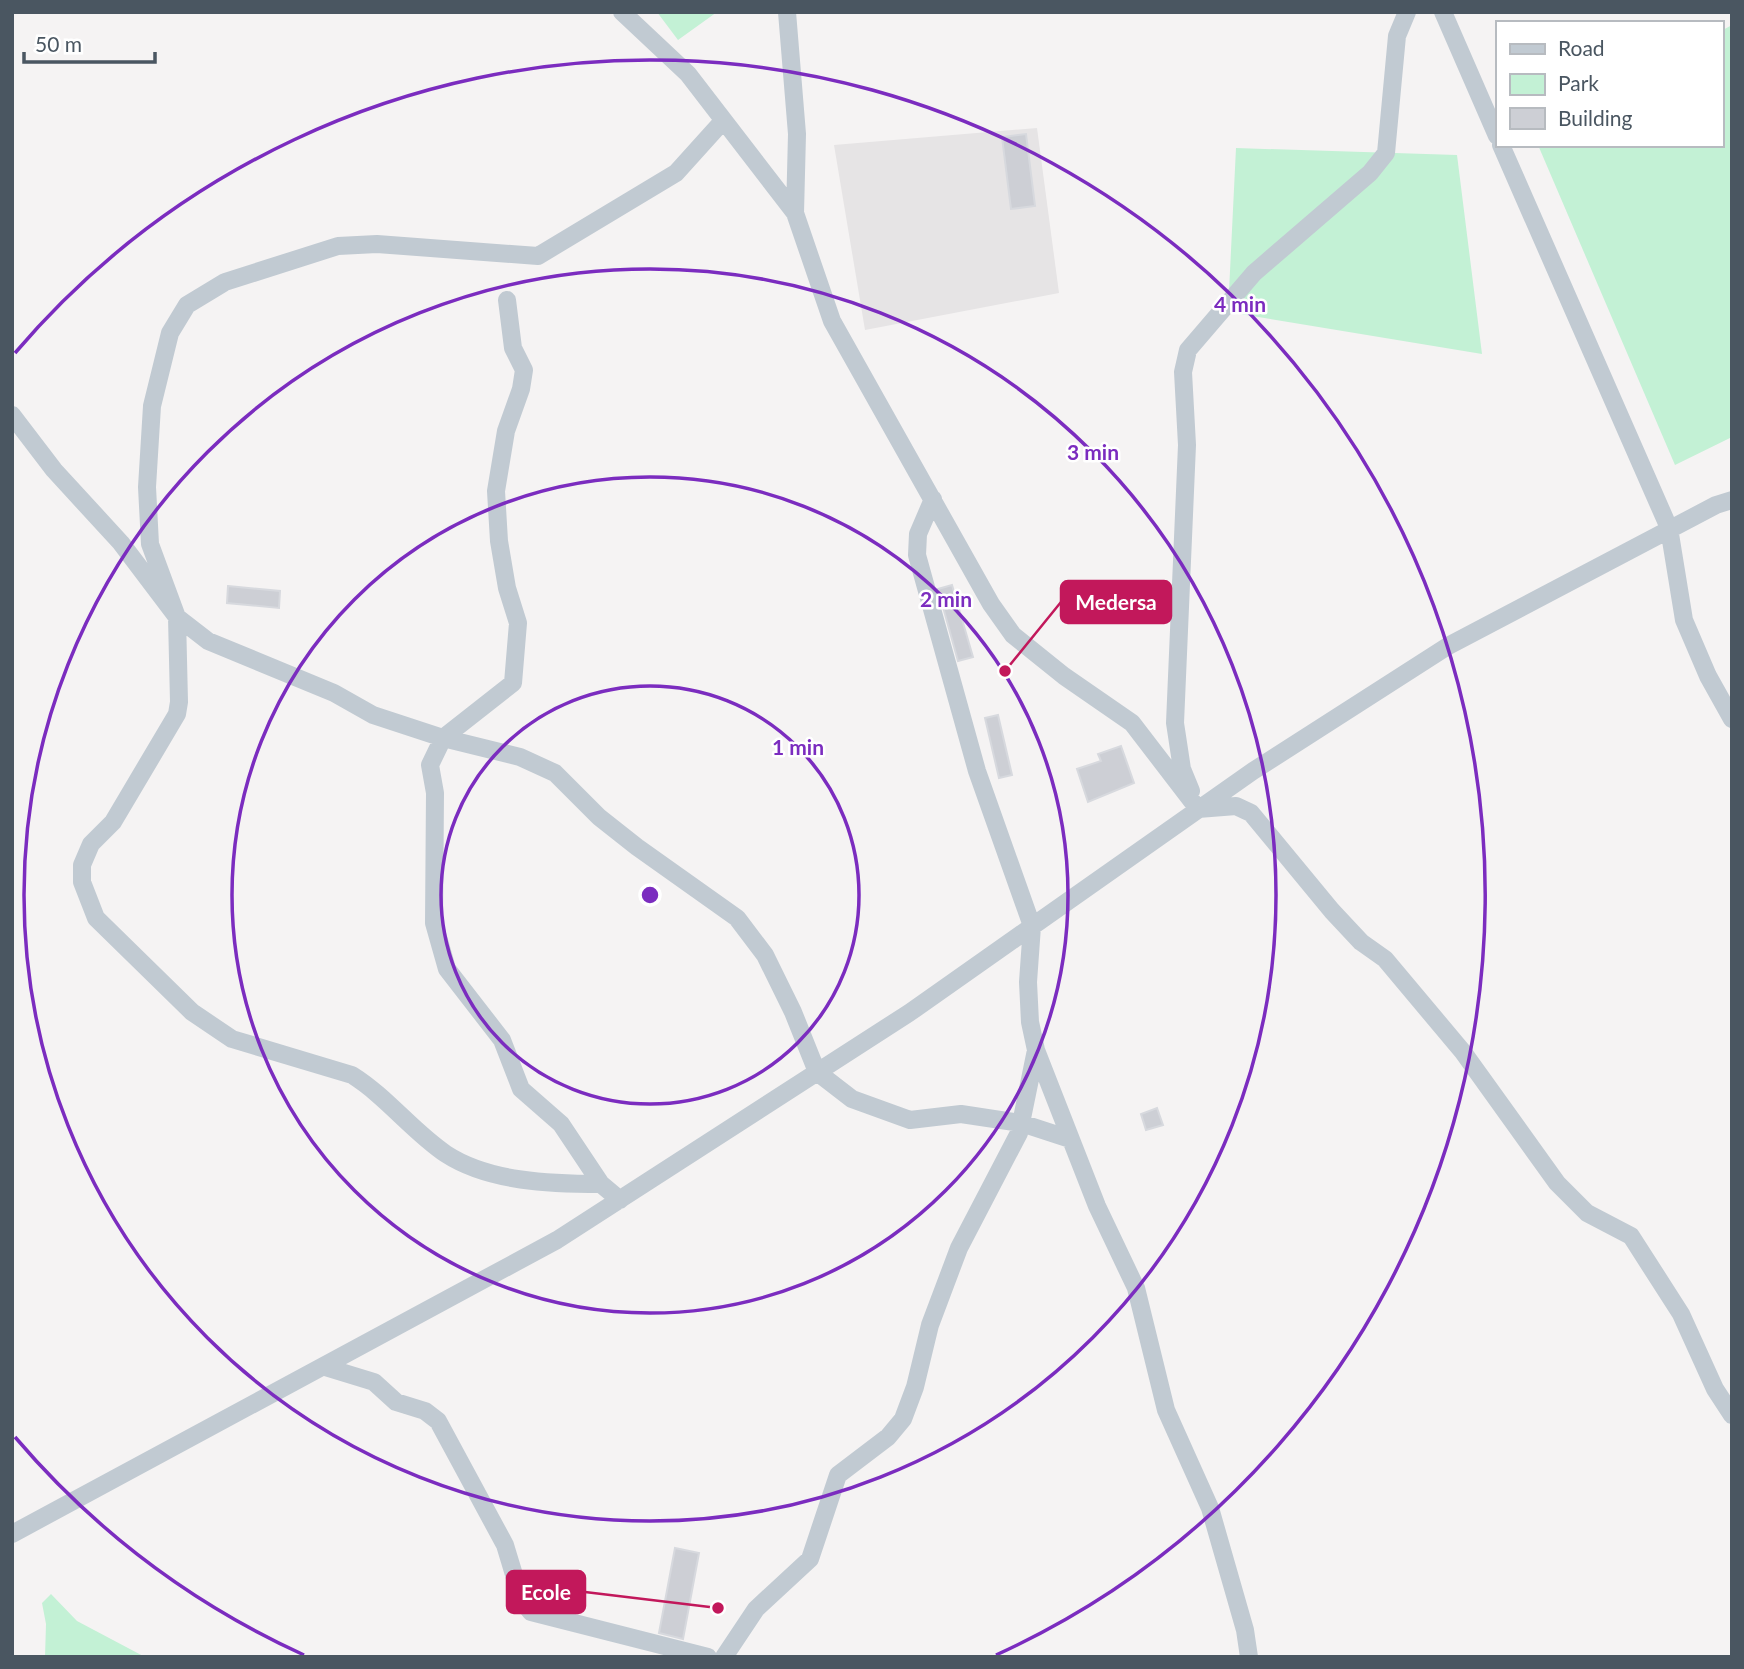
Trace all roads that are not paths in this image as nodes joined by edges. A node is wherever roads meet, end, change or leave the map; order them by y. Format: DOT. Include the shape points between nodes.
graph roads {
  1 [pos="622,12"];
  2 [pos="787,12"];
  3 [pos="1408,12"];
  4 [pos="1443,12"];
  5 [pos="722,122"];
  6 [pos="1496,134"];
  7 [pos="1503,147"];
  8 [pos="795,212"];
  9 [pos="507,300"];
  10 [pos="12,415"];
  11 [pos="933,499"];
  12 [pos="1732,500"];
  13 [pos="1669,528"];
  14 [pos="177,617"];
  15 [pos="1732,719"];
  16 [pos="443,738"];
  17 [pos="1198,809"];
  18 [pos="1032,926"];
  19 [pos="1036,1050"];
  20 [pos="817,1072"];
  21 [pos="1021,1123"];
  22 [pos="1070,1139"];
  23 [pos="601,1184"];
  24 [pos="620,1199"];
  25 [pos="325,1367"];
  26 [pos="1732,1415"];
  27 [pos="12,1534"];
  28 [pos="708,1657"];
  29 [pos="724,1657"];
  30 [pos="1249,1657"];
  1 -- 5 [label="street" via="688,74"];
  2 -- 8 [label="street" via="797,134"];
  3 -- 17 [label="street" via="1397,36 1386,153 1370,173 1254,272 1188,350 1183,372 1187,445 1175,723 1182,769"];
  4 -- 6 [label="street"];
  5 -- 8 [label="street"];
  5 -- 14 [label="street" via="676,173 538,256 377,244 338,246 225,282 187,305 170,333 152,406 147,487 150,544"];
  7 -- 13 [label="street"];
  8 -- 11 [label="street" via="832,321"];
  9 -- 16 [label="street" via="513,348 524,370 506,431 496,491 499,541 518,623 513,683"];
  10 -- 14 [label="street"];
  11 -- 17 [label="street" via="1013,635 1132,723"];
  11 -- 18 [label="street" via="918,534 917,555 977,771"];
  12 -- 13 [label="street"];
  13 -- 15 [label="street" via="1684,620"];
  13 -- 17 [label="street" via="1448,646"];
  14 -- 16 [label="street" via="208,641 334,693 373,715"];
  14 -- 23 [label="street" via="177,714 113,822 91,844 82,865 82,882 96,918 192,1012 232,1039 352,1075 444,1153 470,1167 553,1184"];
  16 -- 20 [label="street" via="520,757 555,773 637,848 737,918 765,955"];
  16 -- 23 [label="street" via="430,765 435,793 435,923 447,970 502,1040 521,1089 561,1124"];
  17 -- 18 [label="street"];
  17 -- 26 [label="street" via="1236,806 1251,813 1332,911 1361,942 1385,959 1463,1052 1557,1183 1587,1213 1631,1236 1681,1314 1714,1389"];
  18 -- 19 [label="street" via="1028,982"];
  18 -- 20 [label="street"];
  19 -- 21 [label="street"];
  19 -- 22 [label="street"];
  20 -- 21 [label="street" via="852,1098 901,1117 961,1114"];
  20 -- 24 [label="street"];
  21 -- 22 [label="street"];
  21 -- 29 [label="street" via="959,1248 930,1325 903,1419 888,1437 838,1475 810,1559 756,1609"];
  22 -- 30 [label="street" via="1136,1288 1166,1410 1210,1508"];
  23 -- 24 [label="street"];
  24 -- 25 [label="street" via="557,1240"];
  25 -- 27 [label="street"];
  25 -- 28 [label="street" via="374,1382 396,1402 425,1411 438,1421 505,1545 522,1601 531,1612"];
}
